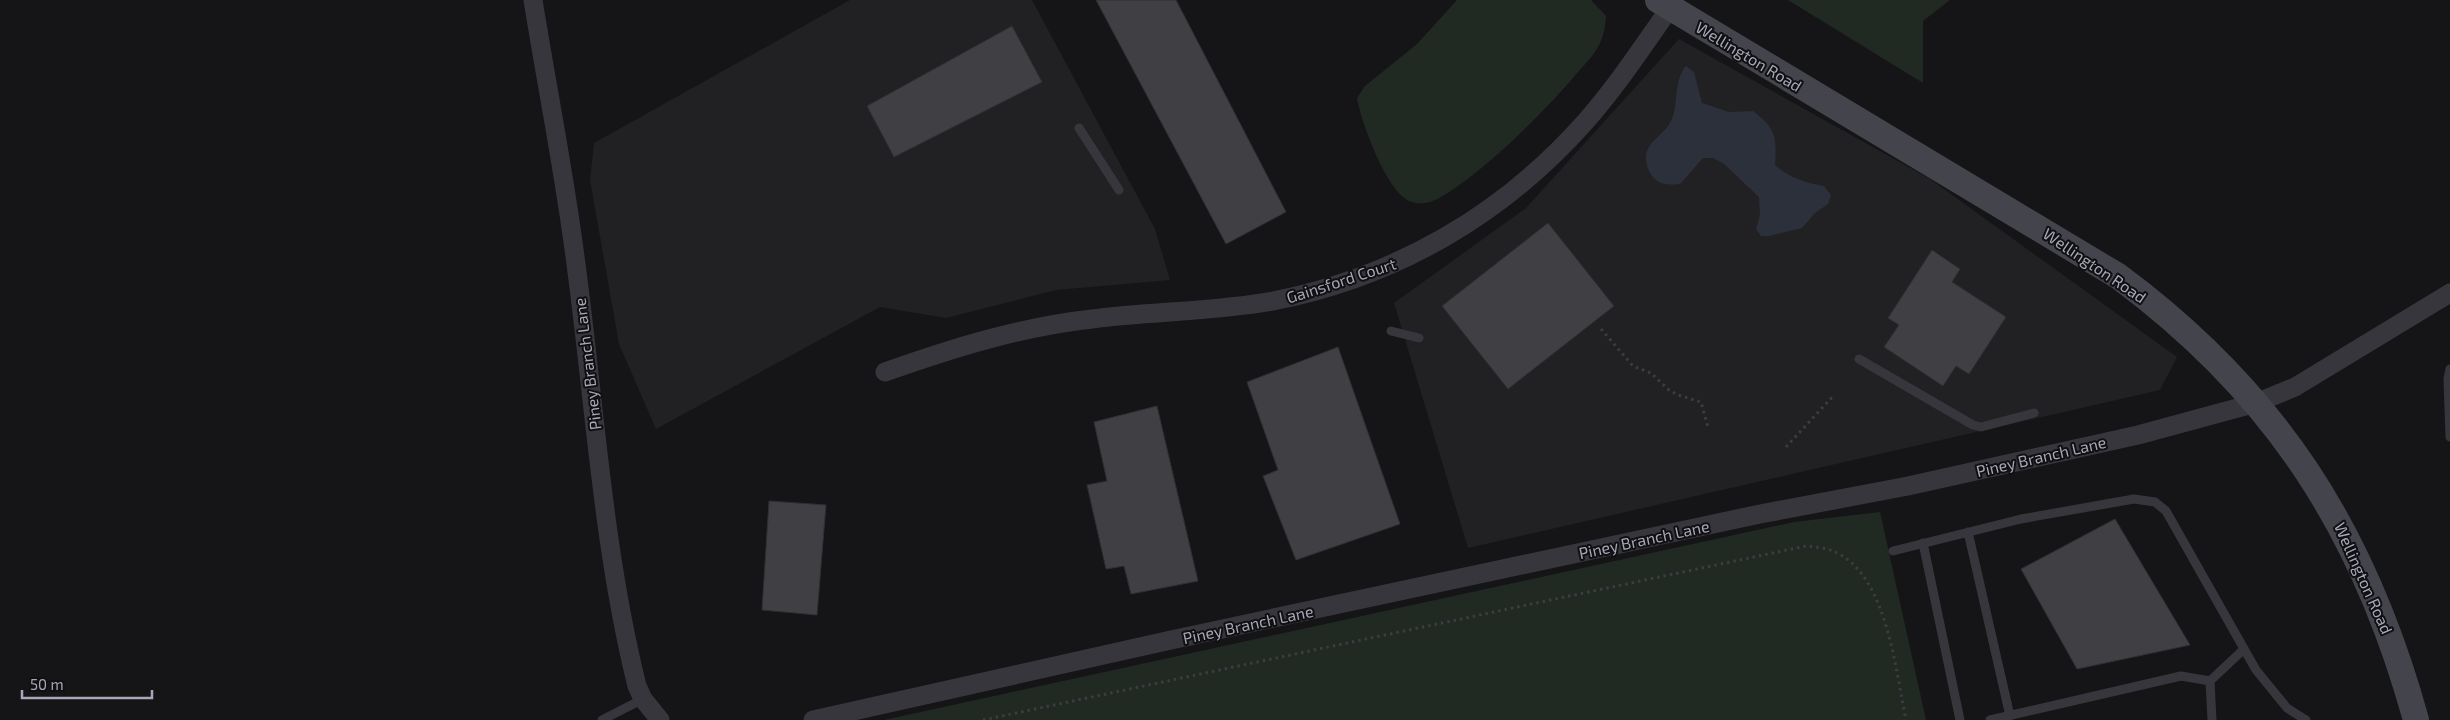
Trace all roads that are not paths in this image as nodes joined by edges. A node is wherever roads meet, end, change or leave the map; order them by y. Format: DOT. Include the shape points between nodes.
graph roads {
  1 [pos="533,0"];
  2 [pos="1664,4"];
  3 [pos="1078,128"];
  4 [pos="1119,190"];
  5 [pos="2450,293"];
  6 [pos="1391,331"];
  7 [pos="1418,338"];
  8 [pos="1859,359"];
  9 [pos="2450,369"];
  10 [pos="885,372"];
  11 [pos="2256,403"];
  12 [pos="2034,413"];
  13 [pos="2449,435"];
  14 [pos="1968,532"];
  15 [pos="1923,544"];
  16 [pos="1893,551"];
  17 [pos="2244,649"];
  18 [pos="2210,681"];
  19 [pos="643,699"];
  20 [pos="2010,716"];
  21 [pos="602,720"];
  22 [pos="660,720"];
  23 [pos="814,720"];
  24 [pos="1960,720"];
  25 [pos="1990,720"];
  26 [pos="2212,720"];
  27 [pos="2306,720"];
  28 [pos="2416,720"];
  1 -- 19 [label="street, Piney Branch Lane" via="573,242 594,426 619,600 626,642"];
  2 -- 10 [label="street, Gainsford Court" via="1618,81 1552,157 1461,229 1401,261 1320,290 1272,301 1211,310 1092,318 1045,326 982,340"];
  2 -- 11 [label="main road, Wellington Road" via="2118,276 2179,325"];
  3 -- 4 [label="lane"];
  5 -- 11 [label="street, Piney Branch Lane" via="2295,387"];
  6 -- 7 [label="lane"];
  8 -- 12 [label="lane" via="1972,425 1981,427"];
  9 -- 13 [label="lane"];
  11 -- 23 [label="street, Piney Branch Lane" via="2138,434 1908,486 1530,563"];
  11 -- 28 [label="main road, Wellington Road" via="2312,478 2362,567 2385,621"];
  14 -- 15 [label="lane"];
  14 -- 17 [label="lane" via="2134,499 2155,502 2166,511"];
  14 -- 20 [label="lane"];
  15 -- 16 [label="lane"];
  15 -- 24 [label="lane"];
  17 -- 18 [label="lane"];
  17 -- 27 [label="lane" via="2273,693 2287,708"];
  18 -- 20 [label="lane" via="2181,676"];
  18 -- 26 [label="lane"];
  19 -- 21 [label="lane"];
  19 -- 22 [label="street, Piney Branch Lane"];
  20 -- 25 [label="lane"];
}
